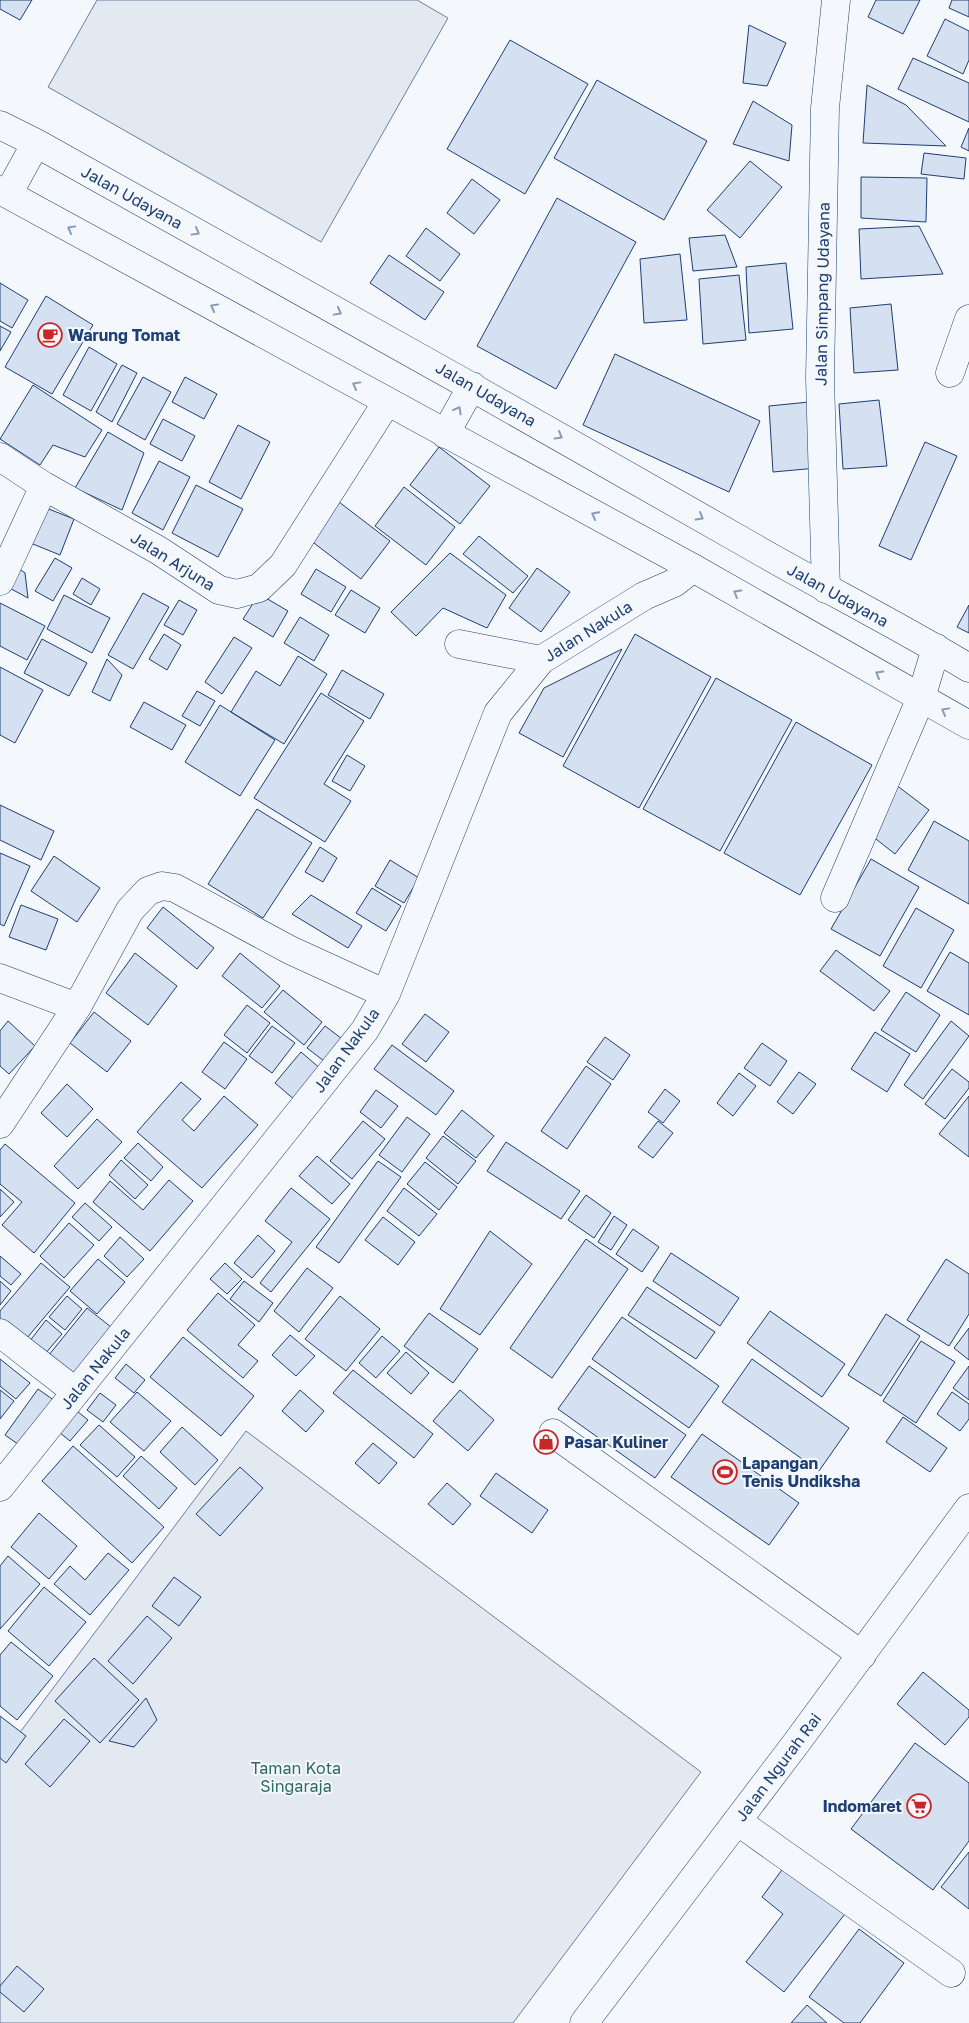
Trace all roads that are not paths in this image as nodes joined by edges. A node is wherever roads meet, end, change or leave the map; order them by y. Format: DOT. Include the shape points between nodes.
graph roads {
  1 [pos="836,0"];
  2 [pos="0,125"];
  3 [pos="36,143"];
  4 [pos="4,192"];
  5 [pos="969,319"];
  6 [pos="950,373"];
  7 [pos="472,386"];
  8 [pos="387,402"];
  9 [pos="445,434"];
  10 [pos="0,457"];
  11 [pos="44,486"];
  12 [pos="693,568"];
  13 [pos="0,581"];
  14 [pos="826,589"];
  15 [pos="459,644"];
  16 [pos="936,648"];
  17 [pos="541,660"];
  18 [pos="969,668"];
  19 [pos="921,698"];
  20 [pos="969,725"];
  21 [pos="835,898"];
  22 [pos="0,978"];
  23 [pos="386,994"];
  24 [pos="77,1007"];
  25 [pos="0,1124"];
  26 [pos="0,1333"];
  27 [pos="76,1392"];
  28 [pos="552,1433"];
  29 [pos="0,1487"];
  30 [pos="969,1508"];
  31 [pos="862,1655"];
  32 [pos="737,1821"];
  33 [pos="951,1973"];
  34 [pos="584,2023"];
  1 -- 14 [label="main road, Jalan Simpang Udayana" via="825,108 820,378"];
  2 -- 3 [label="main road, Jalan Udayana"];
  3 -- 4 [label="main road"];
  3 -- 7 [label="main road, Jalan Udayana, one-way"];
  8 -- 4 [label="main road, one-way"];
  5 -- 6 [label="main road"];
  9 -- 7 [label="main road, one-way"];
  7 -- 14 [label="main road, Jalan Udayana, one-way"];
  8 -- 9 [label="main road"];
  8 -- 11 [label="main road, Jalan Arjuna" via="283,565 259,588 237,594 219,590 158,550"];
  12 -- 9 [label="main road, one-way"];
  10 -- 11 [label="main road, Jalan Arjuna"];
  11 -- 13 [label="main road"];
  12 -- 17 [label="main road, Jalan Nakula" via="674,583 644,596"];
  19 -- 12 [label="main road, one-way"];
  14 -- 16 [label="main road, Jalan Udayana"];
  15 -- 17 [label="main road"];
  16 -- 18 [label="main road, Jalan Udayana"];
  16 -- 19 [label="main road"];
  17 -- 23 [label="main road, Jalan Nakula" via="498,713"];
  20 -- 19 [label="main road, one-way"];
  19 -- 21 [label="main road"];
  22 -- 24 [label="main road"];
  23 -- 24 [label="main road" via="290,950 175,888 162,886 148,891 130,910"];
  23 -- 27 [label="main road, Jalan Nakula" via="365,1030"];
  24 -- 25 [label="main road"];
  26 -- 27 [label="main road"];
  27 -- 29 [label="main road, Jalan Nakula"];
  28 -- 31 [label="main road"];
  30 -- 31 [label="main road, Jalan Ngurah Rai"];
  31 -- 32 [label="main road, Jalan Ngurah Rai"];
  32 -- 33 [label="main road"];
  32 -- 34 [label="main road, Jalan Ngurah Rai"];
}
